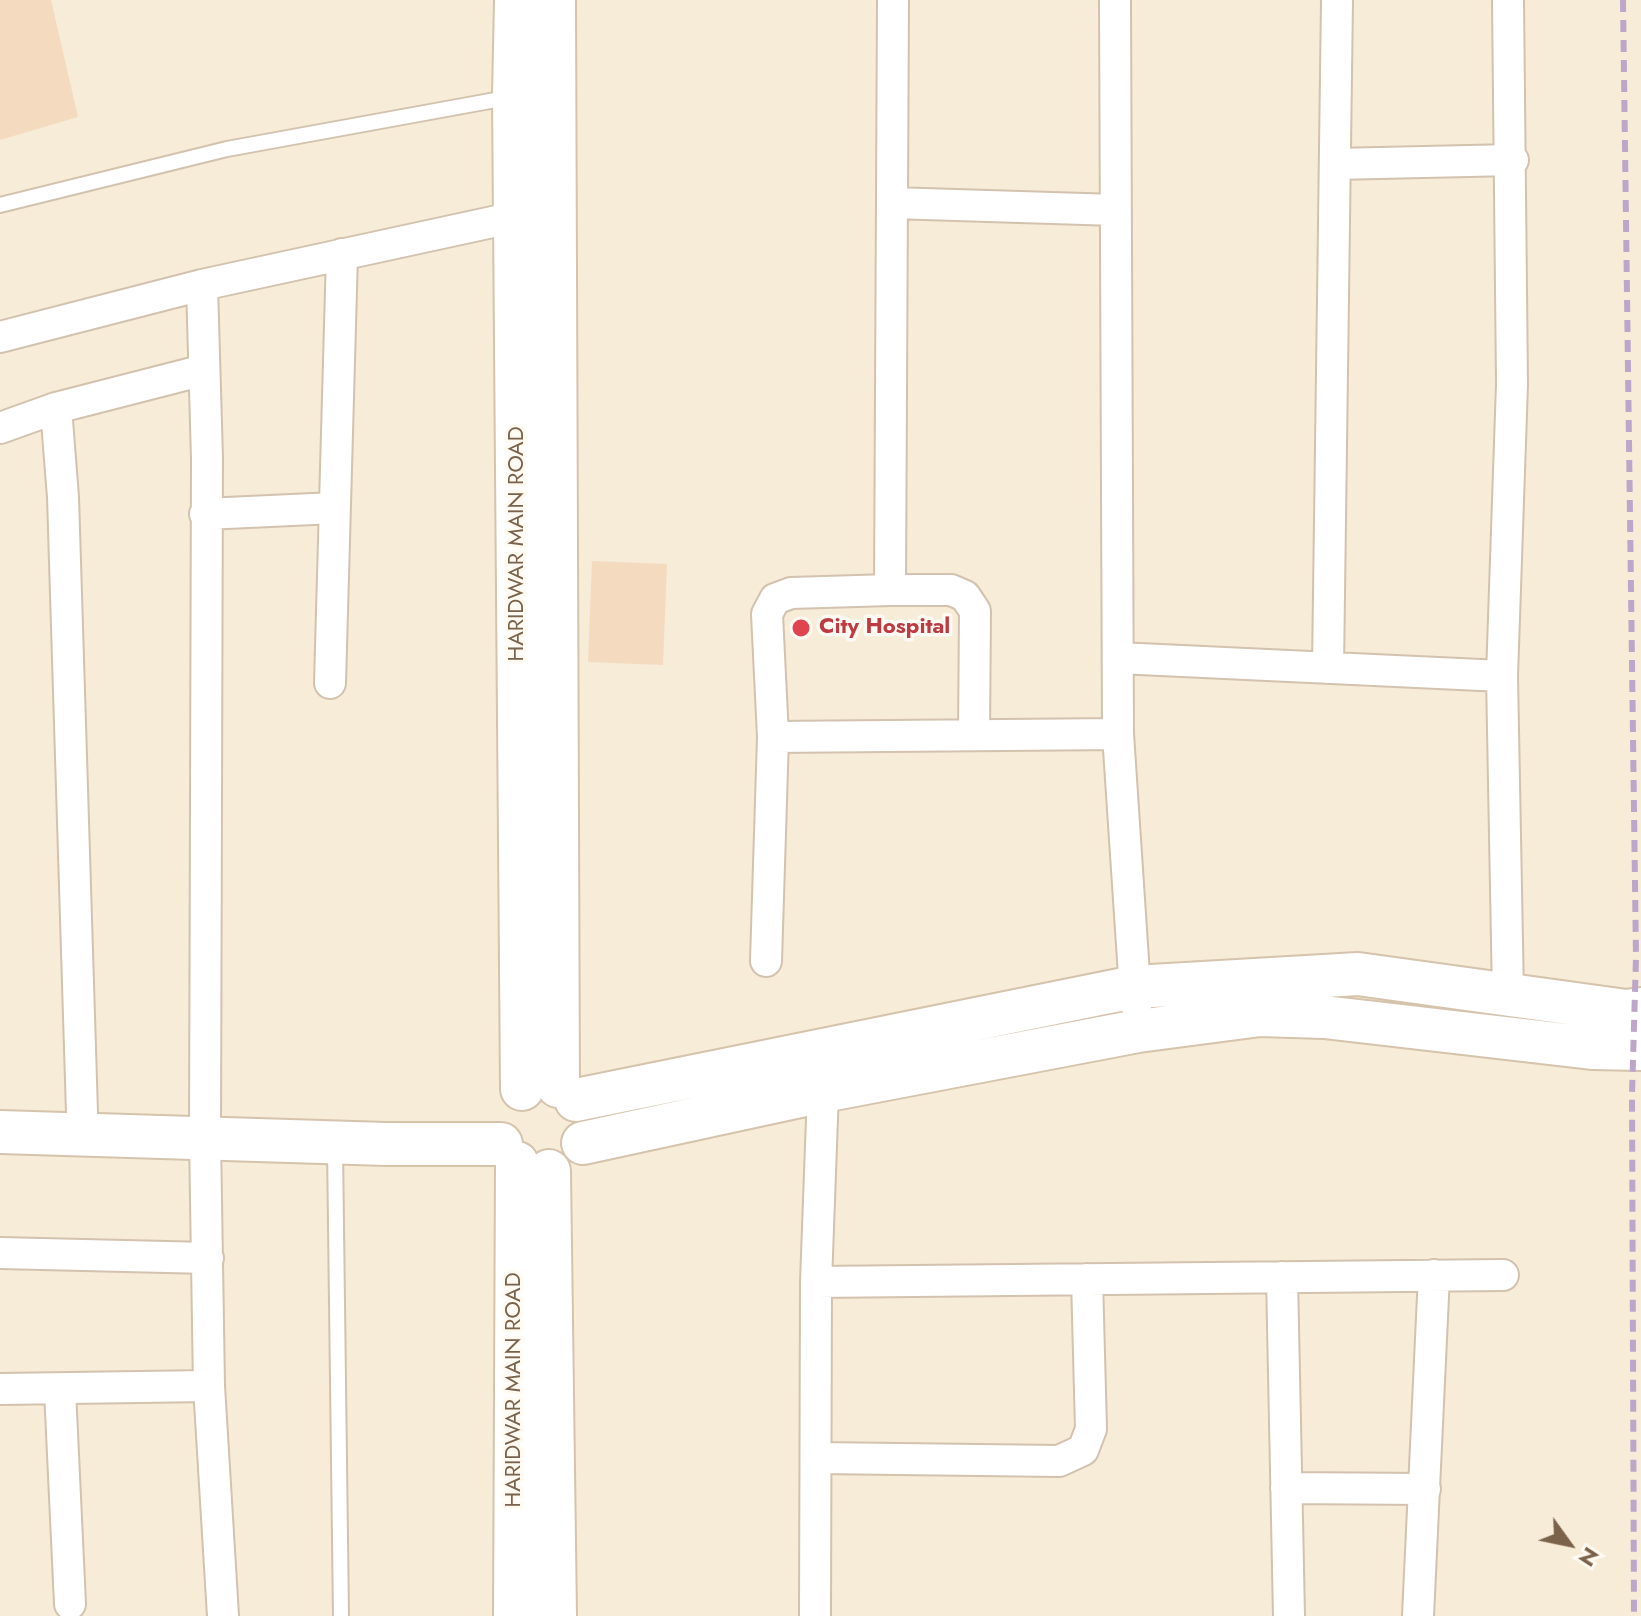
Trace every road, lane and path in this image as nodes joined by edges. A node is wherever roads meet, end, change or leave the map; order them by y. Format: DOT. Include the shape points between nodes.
graph roads {
  1 [pos="516,0"];
  2 [pos="554,0"];
  3 [pos="893,0"];
  4 [pos="1115,0"];
  5 [pos="1337,0"];
  6 [pos="1508,0"];
  7 [pos="533,91"];
  8 [pos="1513,160"];
  9 [pos="1335,164"];
  10 [pos="892,203"];
  11 [pos="0,205"];
  12 [pos="556,209"];
  13 [pos="1116,210"];
  14 [pos="515,216"];
  15 [pos="342,254"];
  16 [pos="202,285"];
  17 [pos="0,337"];
  18 [pos="204,370"];
  19 [pos="56,408"];
  20 [pos="0,428"];
  21 [pos="335,508"];
  22 [pos="205,514"];
  23 [pos="890,590"];
  24 [pos="1118,658"];
  25 [pos="1328,668"];
  26 [pos="1502,676"];
  27 [pos="330,683"];
  28 [pos="1118,734"];
  29 [pos="974,735"];
  30 [pos="773,737"];
  31 [pos="766,961"];
  32 [pos="1134,987"];
  33 [pos="1508,995"];
  34 [pos="1641,1009"];
  35 [pos="1138,1031"];
  36 [pos="1641,1049"];
  37 [pos="823,1091"];
  38 [pos="0,1111"];
  39 [pos="82,1113"];
  40 [pos="206,1125"];
  41 [pos="532,1125"];
  42 [pos="0,1132"];
  43 [pos="335,1142"];
  44 [pos="0,1253"];
  45 [pos="208,1258"];
  46 [pos="1434,1275"];
  47 [pos="1503,1275"];
  48 [pos="1282,1277"];
  49 [pos="1087,1279"];
  50 [pos="816,1282"];
  51 [pos="209,1386"];
  52 [pos="0,1389"];
  53 [pos="60,1390"];
  54 [pos="818,1458"];
  55 [pos="1286,1488"];
  56 [pos="1425,1489"];
  57 [pos="70,1604"];
  58 [pos="223,1616"];
  59 [pos="341,1616"];
  60 [pos="515,1616"];
  61 [pos="555,1616"];
  62 [pos="815,1616"];
  63 [pos="1289,1616"];
  64 [pos="1418,1616"];
  1 -- 7 [label="main road, HARIDWAR MAIN ROAD"];
  2 -- 7 [label="main road, HARIDWAR MAIN ROAD"];
  3 -- 10 [label="street"];
  4 -- 13 [label="street"];
  5 -- 9 [label="street"];
  6 -- 8 [label="street"];
  7 -- 11 [label="lane" via="227,149"];
  7 -- 12 [label="main road, HARIDWAR MAIN ROAD"];
  7 -- 14 [label="main road, HARIDWAR MAIN ROAD"];
  8 -- 9 [label="street"];
  8 -- 26 [label="street"];
  9 -- 25 [label="street"];
  10 -- 13 [label="street"];
  10 -- 23 [label="street"];
  12 -- 14 [label="street"];
  12 -- 41 [label="main road, HARIDWAR MAIN ROAD"];
  13 -- 24 [label="street"];
  14 -- 15 [label="street"];
  14 -- 41 [label="main road, HARIDWAR MAIN ROAD"];
  15 -- 16 [label="street"];
  15 -- 21 [label="street"];
  16 -- 17 [label="street"];
  16 -- 18 [label="street"];
  18 -- 19 [label="street"];
  18 -- 22 [label="street"];
  19 -- 20 [label="street"];
  19 -- 39 [label="street"];
  21 -- 22 [label="street"];
  21 -- 27 [label="street"];
  22 -- 40 [label="street"];
  23 -- 29 [label="street" via="951,590 965,596 975,611"];
  23 -- 30 [label="street" via="791,593 775,599 767,614"];
  24 -- 25 [label="street"];
  24 -- 28 [label="street"];
  25 -- 26 [label="street"];
  26 -- 33 [label="street"];
  28 -- 29 [label="street"];
  28 -- 32 [label="street"];
  29 -- 30 [label="street"];
  30 -- 31 [label="street"];
  32 -- 33 [label="main road" via="1358,974"];
  32 -- 35 [label="street"];
  32 -- 41 [label="main road"];
  33 -- 34 [label="main road"];
  35 -- 36 [label="main road" via="1260,1015"];
  35 -- 37 [label="main road"];
  37 -- 41 [label="main road" via="583,1143 570,1162"];
  37 -- 50 [label="street"];
  38 -- 39 [label="main road"];
  39 -- 40 [label="main road"];
  40 -- 41 [label="main road"];
  40 -- 42 [label="main road"];
  40 -- 43 [label="main road"];
  40 -- 45 [label="street"];
  41 -- 43 [label="main road"];
  41 -- 60 [label="main road, HARIDWAR MAIN ROAD"];
  41 -- 61 [label="main road, HARIDWAR MAIN ROAD"];
  43 -- 59 [label="lane"];
  44 -- 45 [label="street"];
  45 -- 51 [label="street"];
  46 -- 47 [label="street"];
  46 -- 48 [label="street"];
  46 -- 56 [label="street"];
  48 -- 49 [label="street"];
  48 -- 55 [label="street"];
  49 -- 50 [label="street"];
  49 -- 54 [label="street" via="1091,1429 1083,1450 1059,1461"];
  50 -- 54 [label="street"];
  51 -- 53 [label="street"];
  51 -- 58 [label="street"];
  52 -- 53 [label="street"];
  53 -- 57 [label="street"];
  54 -- 62 [label="street"];
  55 -- 56 [label="street"];
  55 -- 63 [label="street"];
  56 -- 64 [label="street"];
}
